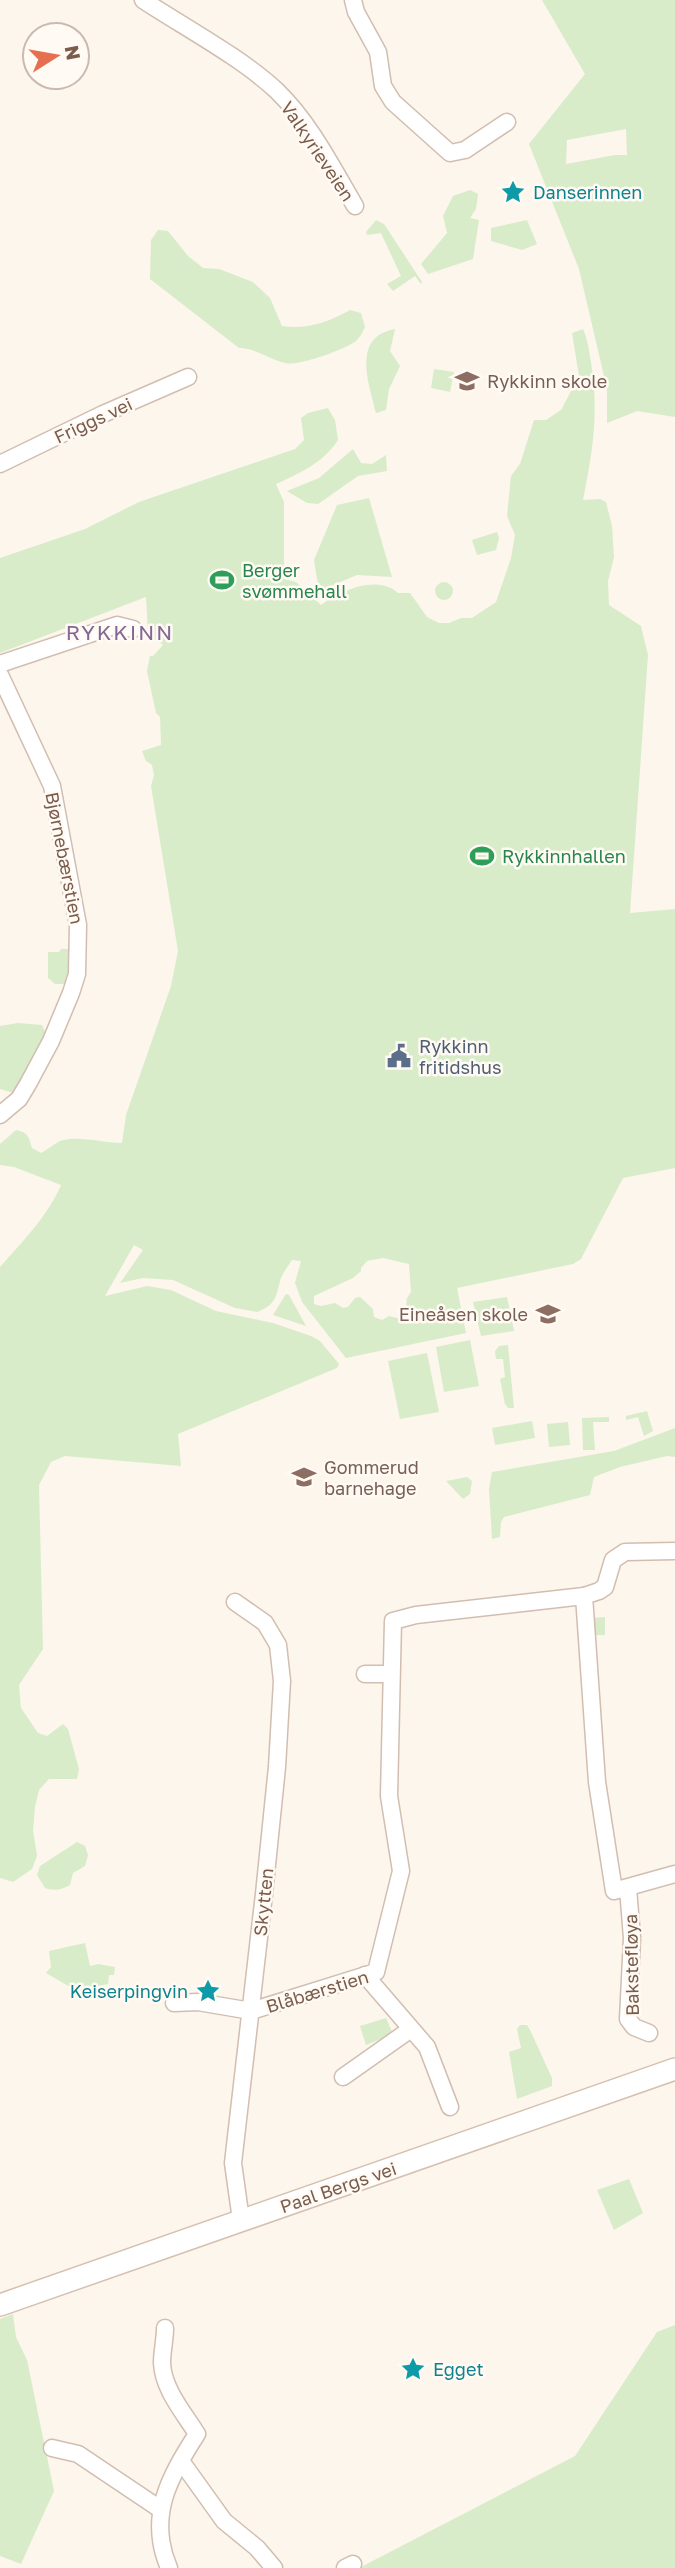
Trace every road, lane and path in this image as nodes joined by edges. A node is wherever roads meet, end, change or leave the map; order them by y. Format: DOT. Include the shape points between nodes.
graph roads {
  1 [pos="143,0"];
  2 [pos="353,0"];
  3 [pos="508,122"];
  4 [pos="355,206"];
  5 [pos="188,377"];
  6 [pos="0,464"];
  7 [pos="132,629"];
  8 [pos="0,664"];
  9 [pos="0,675"];
  10 [pos="0,1096"];
  11 [pos="19,1099"];
  12 [pos="0,1115"];
  13 [pos="675,1550"];
  14 [pos="584,1596"];
  15 [pos="235,1602"];
  16 [pos="365,1674"];
  17 [pos="391,1674"];
  18 [pos="675,1874"];
  19 [pos="621,1889"];
  20 [pos="371,1974"];
  21 [pos="174,2003"];
  22 [pos="251,2011"];
  23 [pos="411,2028"];
  24 [pos="649,2033"];
  25 [pos="675,2069"];
  26 [pos="343,2077"];
  27 [pos="450,2107"];
  28 [pos="241,2220"];
  29 [pos="0,2305"];
  30 [pos="165,2329"];
  31 [pos="51,2448"];
  32 [pos="181,2461"];
  33 [pos="160,2509"];
  34 [pos="169,2568"];
  35 [pos="274,2568"];
  1 -- 4 [label="street, Valkyrieveien" via="275,89 292,107"];
  2 -- 3 [label="street" via="379,52 383,86 393,102 450,153 465,150"];
  5 -- 6 [label="street, Friggs vei"];
  7 -- 8 [label="street" via="117,625"];
  9 -- 11 [label="street, Bjørnebærstien" via="51,786 79,934 71,993"];
  10 -- 11 [label="street"];
  11 -- 12 [label="street, Bjørnebærstien"];
  13 -- 14 [label="street" via="625,1552 613,1560 605,1587"];
  14 -- 17 [label="street" via="393,1621"];
  14 -- 19 [label="street" via="597,1782"];
  15 -- 22 [label="street, Skytten" via="265,1623 278,1645 282,1681"];
  16 -- 17 [label="street"];
  17 -- 20 [label="street" via="389,1796 401,1871"];
  18 -- 19 [label="street"];
  19 -- 24 [label="street, Bakstefløya" via="632,1938 628,2019"];
  20 -- 22 [label="street, Blåbærstien"];
  20 -- 23 [label="street"];
  21 -- 22 [label="street, Blåbærstien"];
  22 -- 28 [label="street, Skytten" via="233,2163"];
  23 -- 26 [label="street"];
  23 -- 27 [label="street" via="427,2047"];
  25 -- 28 [label="street, Paal Bergs vei"];
  28 -- 29 [label="street, Paal Bergs vei"];
  30 -- 32 [label="street" via="162,2365 167,2383 197,2434"];
  31 -- 33 [label="street" via="78,2454"];
  32 -- 33 [label="street"];
  32 -- 35 [label="street" via="224,2521"];
  33 -- 34 [label="street"];
}
